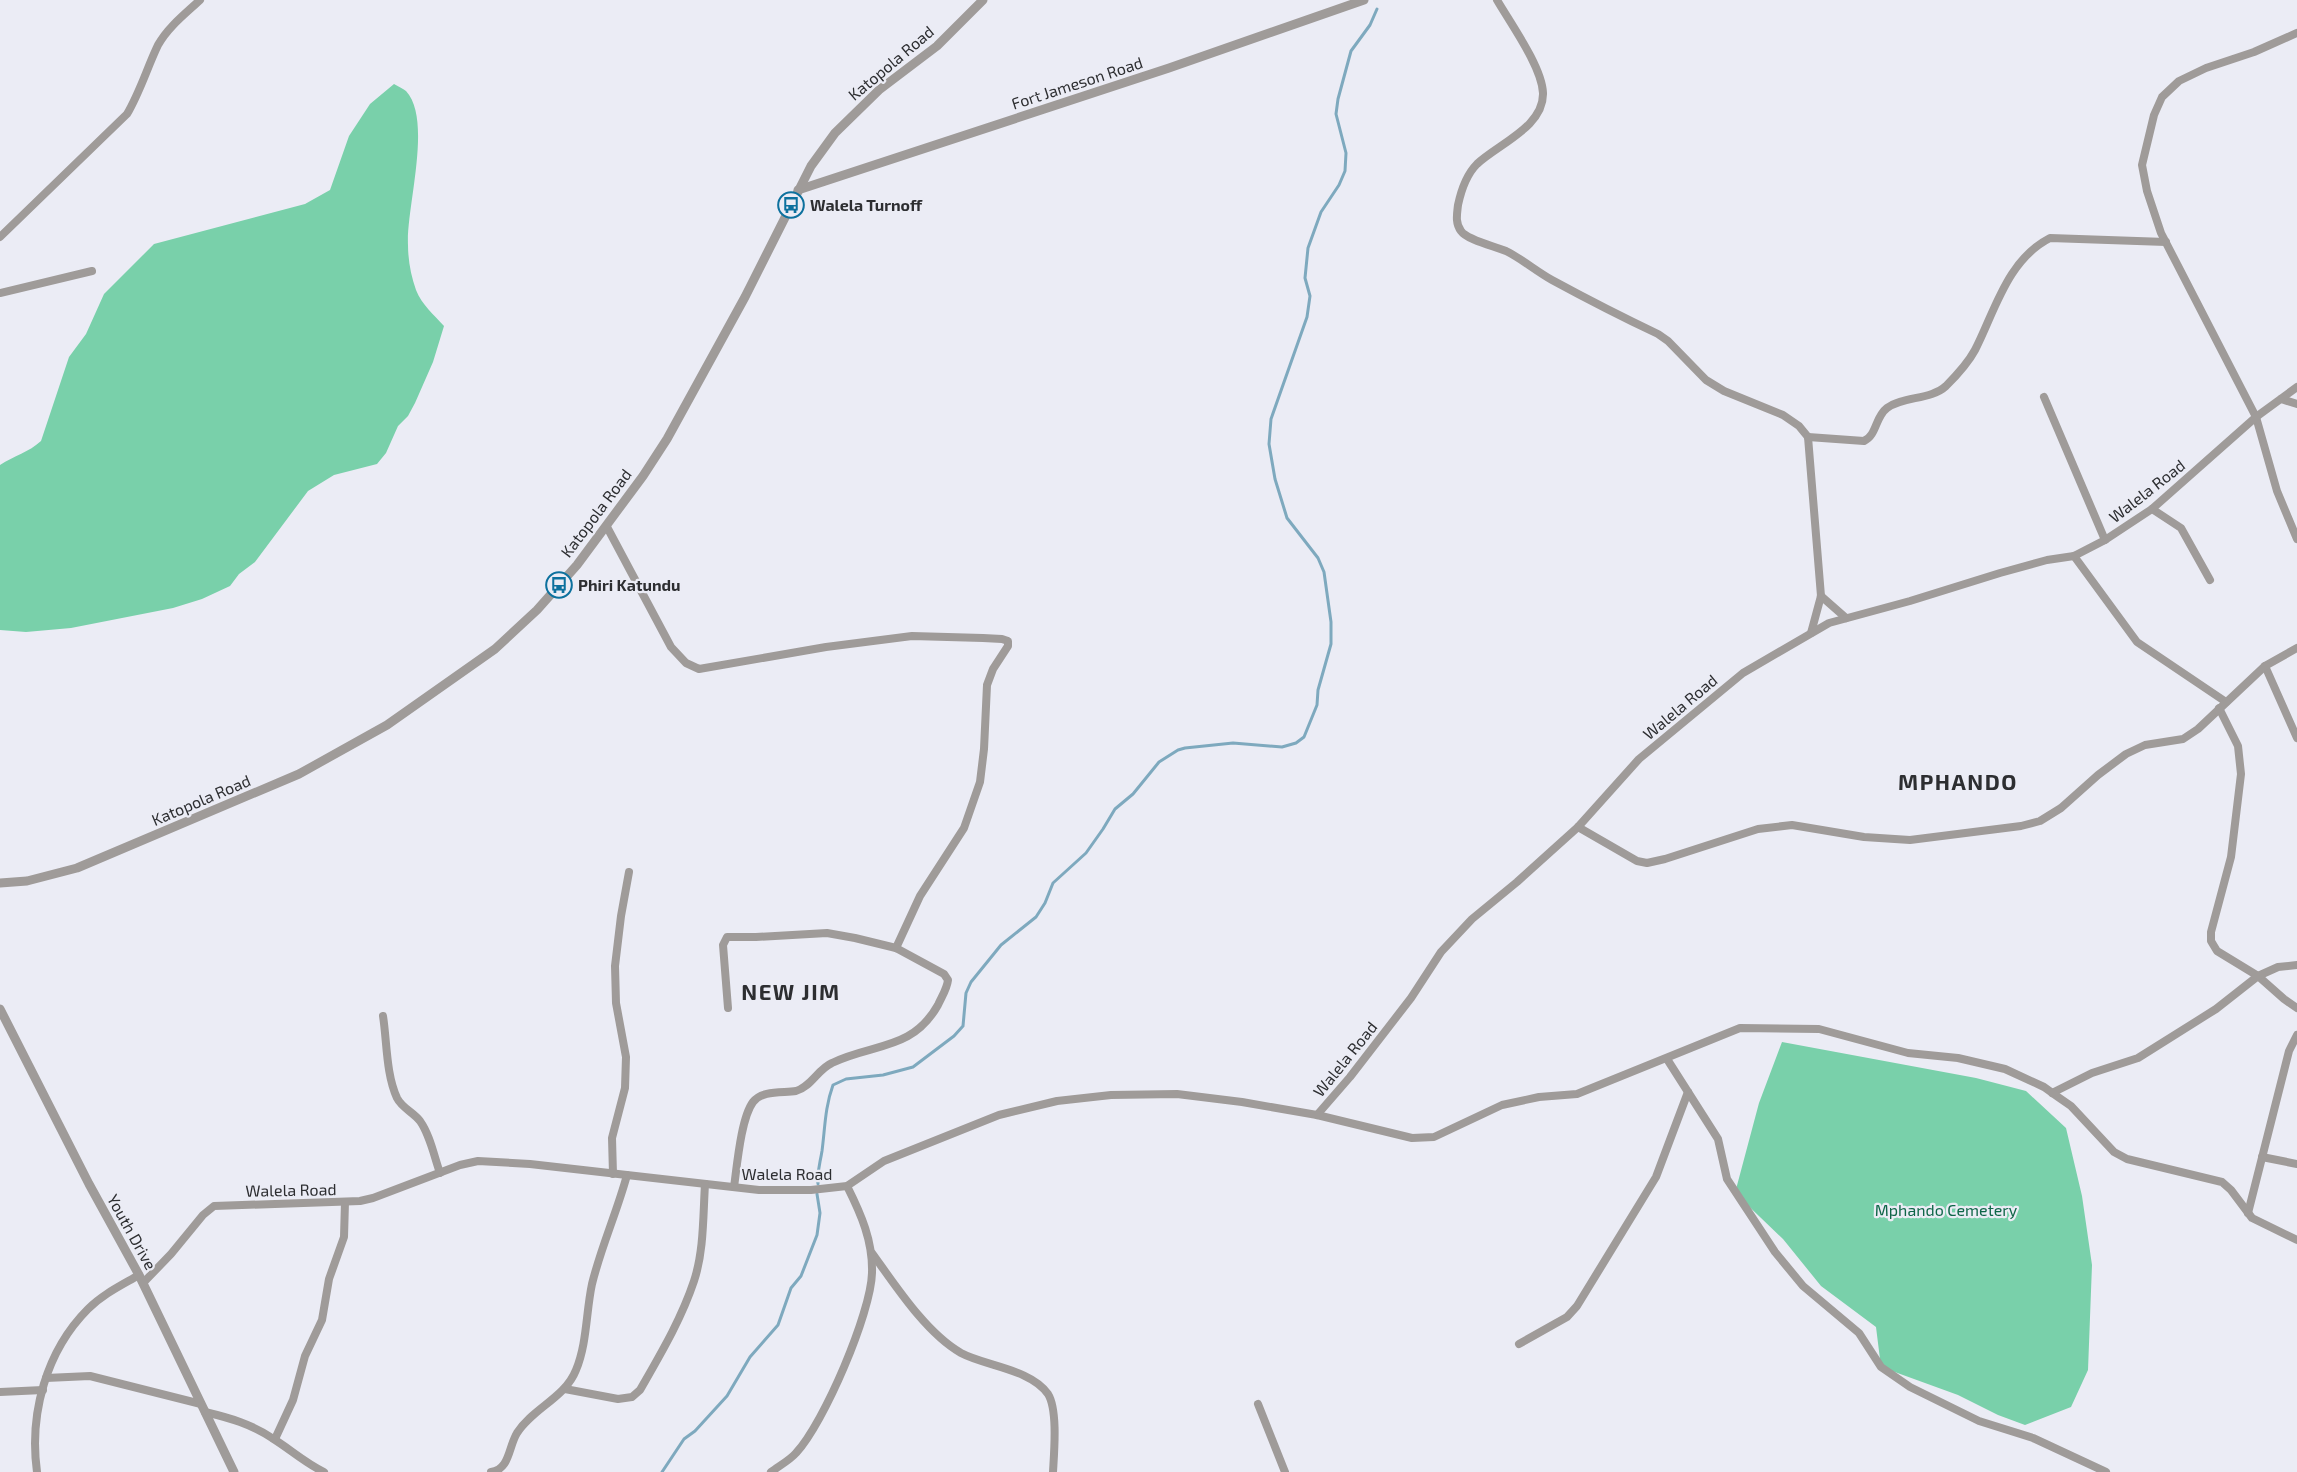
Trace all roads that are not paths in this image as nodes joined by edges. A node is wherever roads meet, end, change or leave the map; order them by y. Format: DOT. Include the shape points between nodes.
graph roads {
  1 [pos="200,0"];
  2 [pos="983,0"];
  3 [pos="1365,0"];
  4 [pos="1497,0"];
  5 [pos="2297,33"];
  6 [pos="798,190"];
  7 [pos="0,237"];
  8 [pos="2166,242"];
  9 [pos="92,271"];
  10 [pos="0,293"];
  11 [pos="2297,387"];
  12 [pos="2044,398"];
  13 [pos="2281,399"];
  14 [pos="2297,404"];
  15 [pos="2256,417"];
  16 [pos="1808,437"];
  17 [pos="2152,509"];
  18 [pos="607,526"];
  19 [pos="2297,539"];
  20 [pos="2105,540"];
  21 [pos="2074,556"];
  22 [pos="2210,580"];
  23 [pos="1821,596"];
  24 [pos="1846,618"];
  25 [pos="1811,633"];
  26 [pos="2297,648"];
  27 [pos="2265,666"];
  28 [pos="2222,705"];
  29 [pos="2297,738"];
  30 [pos="1578,827"];
  31 [pos="629,872"];
  32 [pos="0,883"];
  33 [pos="896,948"];
  34 [pos="2297,965"];
  35 [pos="2258,976"];
  36 [pos="728,1008"];
  37 [pos="2297,1008"];
  38 [pos="0,1009"];
  39 [pos="383,1016"];
  40 [pos="2297,1035"];
  41 [pos="1667,1059"];
  42 [pos="1688,1092"];
  43 [pos="2052,1093"];
  44 [pos="1317,1115"];
  45 [pos="2262,1157"];
  46 [pos="2297,1164"];
  47 [pos="440,1173"];
  48 [pos="613,1174"];
  49 [pos="627,1175"];
  50 [pos="705,1184"];
  51 [pos="847,1186"];
  52 [pos="734,1187"];
  53 [pos="345,1202"];
  54 [pos="2248,1214"];
  55 [pos="2297,1240"];
  56 [pos="871,1252"];
  57 [pos="141,1279"];
  58 [pos="1519,1344"];
  59 [pos="45,1378"];
  60 [pos="565,1389"];
  61 [pos="43,1390"];
  62 [pos="0,1392"];
  63 [pos="1258,1404"];
  64 [pos="203,1408"];
  65 [pos="275,1439"];
  66 [pos="37,1472"];
  67 [pos="234,1472"];
  68 [pos="324,1472"];
  69 [pos="491,1472"];
  70 [pos="771,1472"];
  71 [pos="1053,1472"];
  72 [pos="1285,1472"];
  73 [pos="2106,1472"];
  1 -- 7 [label="street" via="159,44 127,114"];
  2 -- 6 [label="street, Katopola Road" via="937,46 879,90 835,133"];
  3 -- 6 [label="street, Fort Jameson Road"];
  4 -- 16 [label="street" via="1539,75 1542,106 1515,138 1495,149 1467,178 1456,219 1459,230 1467,237 1517,256 1585,298 1658,334 1706,380 1783,415"];
  5 -- 8 [label="street" via="2206,68 2179,81 2162,97 2147,137 2142,165"];
  6 -- 18 [label="street, Katopola Road" via="667,439"];
  8 -- 15 [label="street"];
  8 -- 16 [label="street" via="2050,238 2040,243 2005,283 1974,352 1944,388 1889,406 1864,441"];
  9 -- 10 [label="street"];
  11 -- 13 [label="street, Walela Road"];
  12 -- 20 [label="street"];
  13 -- 14 [label="street"];
  13 -- 15 [label="street, Walela Road"];
  15 -- 17 [label="street, Walela Road"];
  15 -- 19 [label="street" via="2277,491"];
  16 -- 23 [label="street"];
  17 -- 20 [label="street, Walela Road"];
  17 -- 22 [label="street" via="2181,528"];
  18 -- 32 [label="street, Katopola Road" via="537,610 495,650 387,725 299,774 76,868 27,881"];
  18 -- 33 [label="street" via="671,647 686,663 699,669 912,636 1008,641 987,685 980,782 964,828 920,896"];
  20 -- 21 [label="street, Walela Road"];
  21 -- 24 [label="street, Walela Road" via="2010,570"];
  21 -- 28 [label="street" via="2138,642"];
  23 -- 24 [label="street"];
  23 -- 25 [label="street"];
  24 -- 25 [label="street, Walela Road"];
  25 -- 30 [label="street, Walela Road" via="1743,673 1693,713 1639,759"];
  26 -- 27 [label="street"];
  27 -- 28 [label="street"];
  27 -- 29 [label="street"];
  28 -- 30 [label="street" via="2183,739 2145,745 2126,754 2061,808 2040,821 2021,826 1910,840 1792,825 1758,829 1647,863"];
  28 -- 35 [label="street" via="2238,746 2241,774 2230,857 2211,941 2217,951"];
  30 -- 44 [label="street, Walela Road" via="1472,919 1441,952 1411,998"];
  31 -- 48 [label="street" via="615,966 626,1088 612,1138"];
  33 -- 36 [label="street" via="826,933 727,937 723,945"];
  33 -- 52 [label="street" via="944,974 948,980 929,1020 911,1035 882,1048 831,1063 798,1090 759,1095 746,1118"];
  34 -- 35 [label="street" via="2278,967"];
  35 -- 37 [label="street"];
  35 -- 43 [label="street" via="2216,1009 2146,1054 2092,1073"];
  38 -- 57 [label="street, Youth Drive"];
  39 -- 47 [label="street" via="397,1097 424,1127"];
  40 -- 45 [label="street" via="2289,1051"];
  41 -- 42 [label="street"];
  41 -- 43 [label="street" via="1740,1028 1819,1029 1908,1053 1987,1064"];
  41 -- 44 [label="street" via="1576,1094 1502,1105 1434,1137 1412,1138"];
  42 -- 58 [label="street" via="1656,1177 1577,1306 1567,1317"];
  42 -- 73 [label="street" via="1718,1139 1727,1179 1775,1252 1803,1286 1859,1333 1881,1367 1910,1387 1979,1421 2033,1438"];
  43 -- 54 [label="street" via="2071,1106 2114,1152 2127,1159 2222,1182"];
  44 -- 51 [label="street, Walela Road" via="1177,1094 1057,1101 958,1130 884,1161"];
  45 -- 46 [label="street"];
  45 -- 54 [label="street"];
  47 -- 48 [label="street, Walela Road" via="478,1161"];
  47 -- 53 [label="street, Walela Road" via="373,1198"];
  48 -- 49 [label="street, Walela Road"];
  49 -- 50 [label="street, Walela Road"];
  49 -- 60 [label="street" via="592,1284 576,1371"];
  50 -- 52 [label="street, Walela Road"];
  50 -- 60 [label="street" via="694,1280 672,1334 640,1390 632,1397 618,1399"];
  51 -- 52 [label="street, Walela Road" via="811,1190"];
  51 -- 56 [label="street" via="863,1219"];
  53 -- 57 [label="street, Walela Road" via="213,1206 171,1254"];
  53 -- 65 [label="street" via="344,1238 329,1279 322,1320"];
  54 -- 55 [label="street"];
  56 -- 70 [label="street" via="869,1295 830,1397 796,1453"];
  56 -- 71 [label="street" via="906,1300 948,1343 962,1353 1035,1382 1048,1394 1054,1430"];
  57 -- 59 [label="street, Walela Road" via="112,1290 89,1308 56,1354"];
  57 -- 64 [label="street, Youth Drive"];
  59 -- 61 [label="street, Walela Road"];
  59 -- 64 [label="street" via="90,1376"];
  60 -- 69 [label="street" via="524,1425 505,1464"];
  61 -- 62 [label="street"];
  61 -- 66 [label="street, Walela Road" via="33,1446"];
  63 -- 72 [label="street"];
  64 -- 65 [label="street"];
  64 -- 67 [label="street, Youth Drive"];
  65 -- 68 [label="street"];
}
